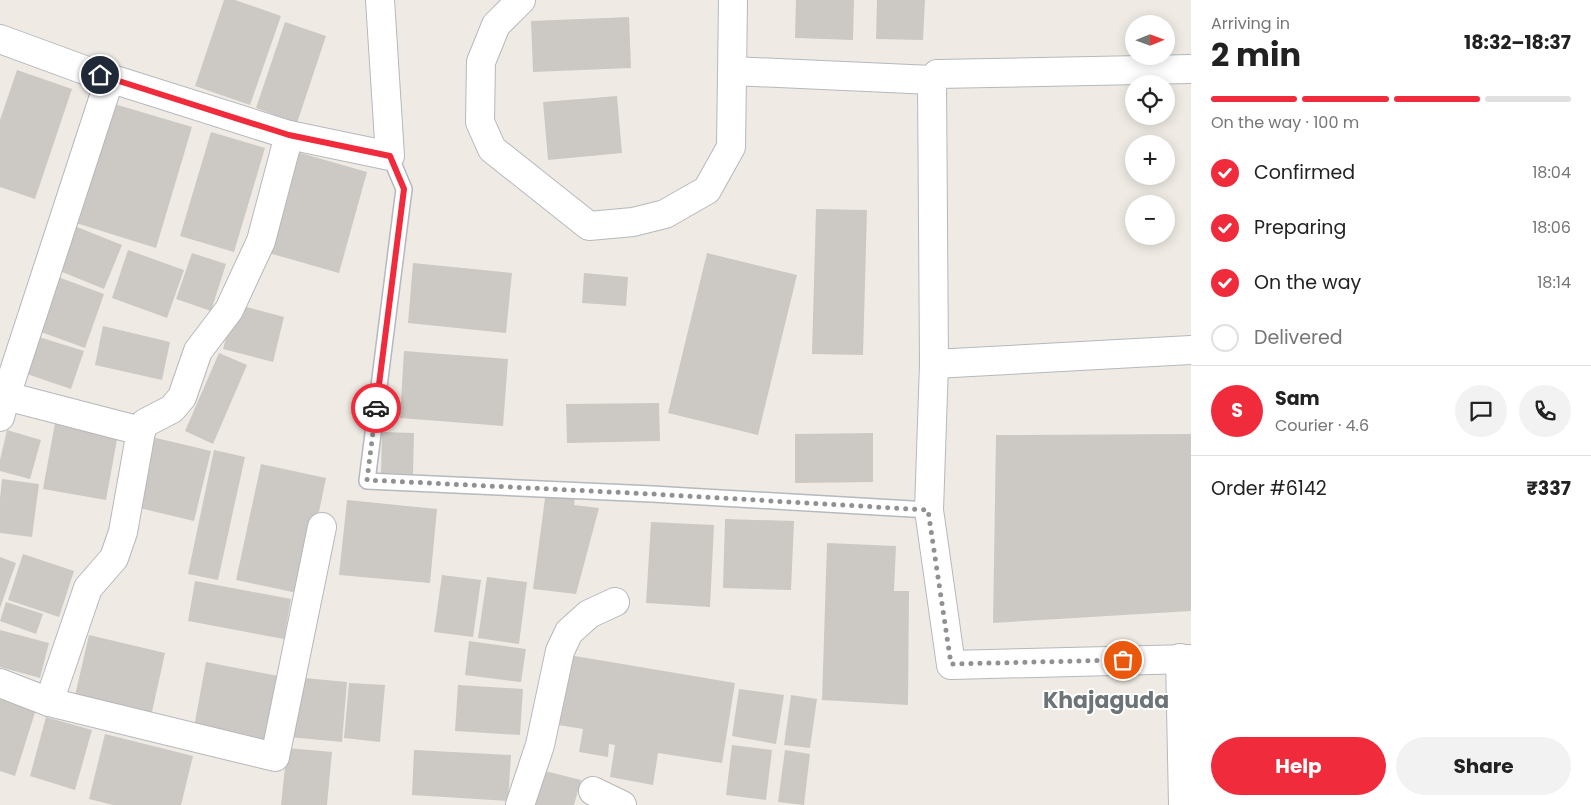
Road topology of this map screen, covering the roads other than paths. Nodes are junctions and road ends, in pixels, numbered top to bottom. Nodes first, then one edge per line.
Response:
1 (380, 0) edge
2 (522, 0) edge
3 (733, 0) edge
4 (0, 39) edge
5 (1191, 69) edge
6 (733, 71) junction
7 (110, 78) junction
8 (932, 80) junction
9 (289, 135) junction
10 (390, 156) junction
11 (1191, 350) edge
12 (934, 364) junction
13 (3, 406) edge
14 (141, 431) junction
15 (928, 510) junction
16 (322, 527) dead end
17 (615, 602) dead end
18 (1186, 658) edge
19 (0, 683) edge
20 (49, 702) junction
21 (593, 791) dead end
22 (520, 805) edge
23 (622, 805) edge
24 (1183, 805) edge

1 - 10 street
2 - 6 street
3 - 6 street
4 - 7 street
5 - 8 street
6 - 8 street
7 - 9 street
7 - 13 street
8 - 12 street
9 - 10 street
9 - 14 street
10 - 15 lane
11 - 12 street
12 - 15 street
13 - 14 street
14 - 20 street
15 - 18 street
16 - 20 street
17 - 22 street
18 - 24 street
19 - 20 street
21 - 23 street

